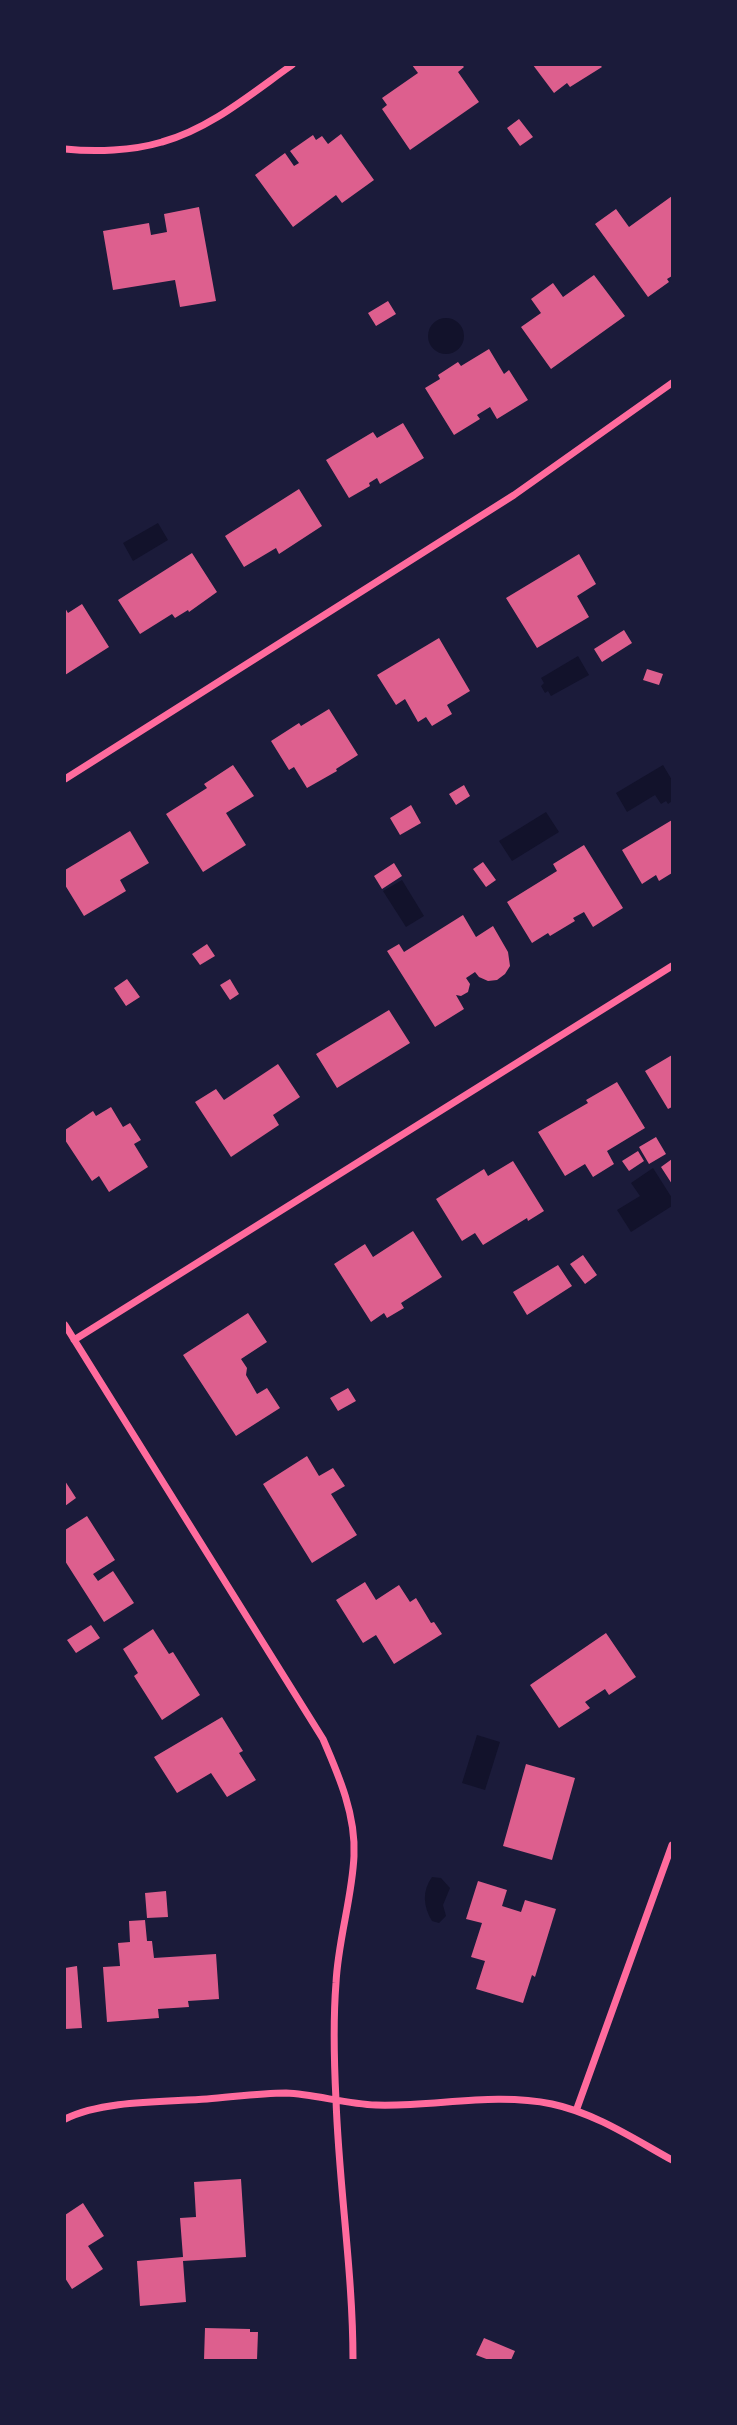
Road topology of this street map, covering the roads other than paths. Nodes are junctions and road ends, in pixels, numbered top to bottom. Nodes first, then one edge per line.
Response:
1 (292, 65) edge
2 (65, 149) edge
3 (672, 383) edge
4 (65, 779) edge
5 (672, 966) edge
6 (65, 1325) edge
7 (74, 1340) junction
8 (672, 1845) edge
9 (336, 2101) junction
10 (576, 2111) junction
11 (65, 2119) edge
12 (672, 2160) edge
13 (353, 2360) edge

1 - 2 street
3 - 4 street
5 - 7 street
6 - 7 street
7 - 9 street
8 - 10 street
9 - 10 street
9 - 11 street
9 - 13 street
10 - 12 street

